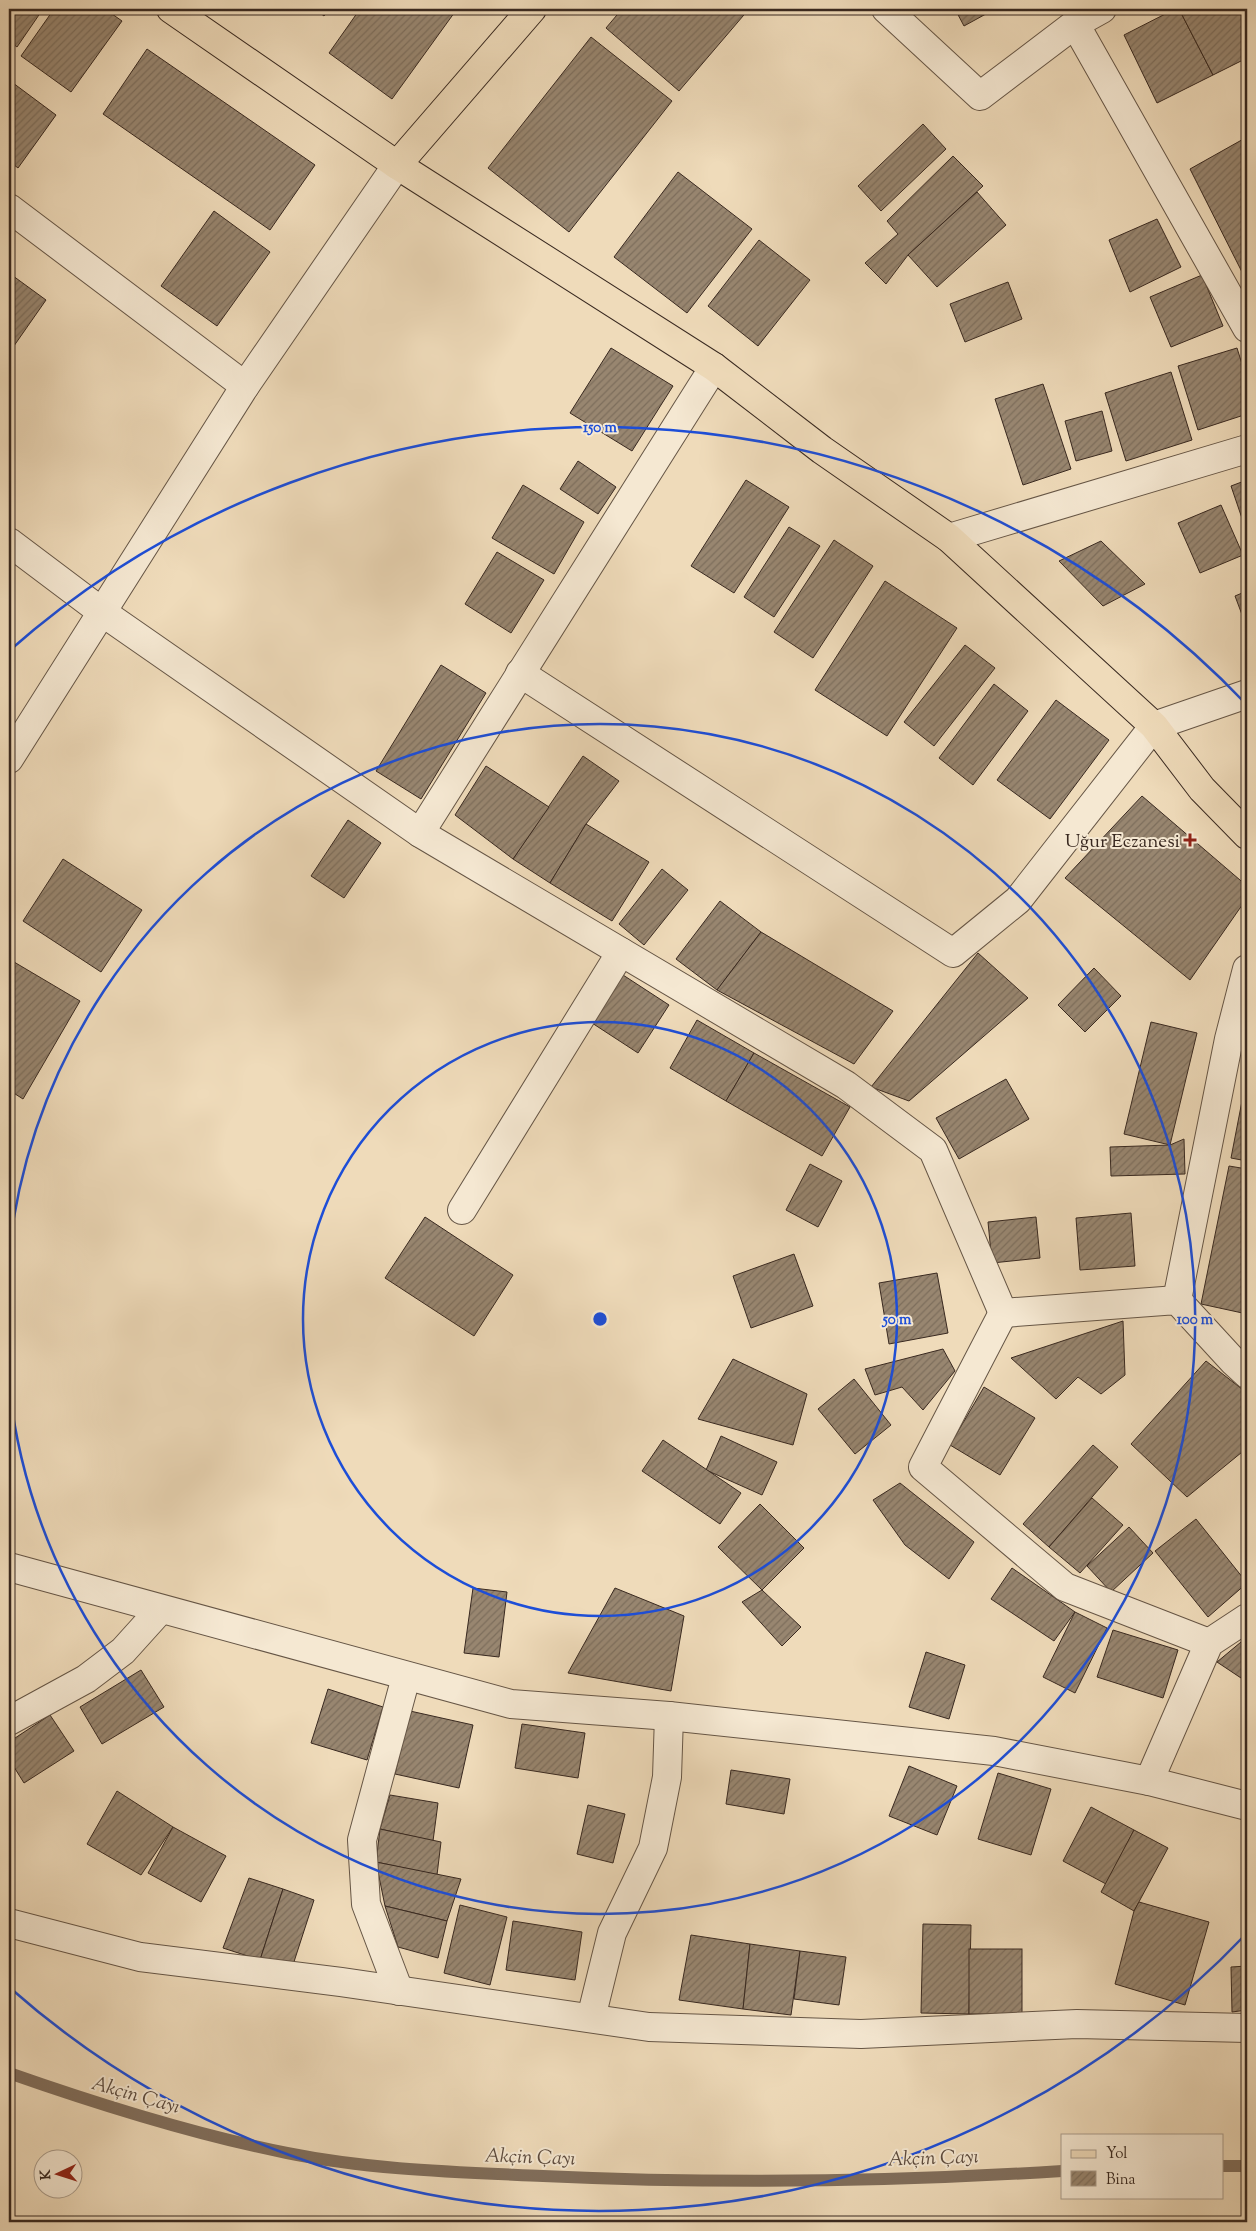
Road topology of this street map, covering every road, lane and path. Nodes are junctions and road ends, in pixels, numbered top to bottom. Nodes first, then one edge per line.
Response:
1 (171, 9) edge
2 (532, 9) edge
3 (886, 9) edge
4 (1102, 9) edge
5 (1075, 24) junction
6 (397, 165) junction
7 (9, 208) edge
8 (1247, 328) edge
9 (714, 367) junction
10 (245, 386) junction
11 (1247, 449) edge
12 (949, 538) junction
13 (9, 542) edge
14 (102, 612) junction
15 (520, 673) junction
16 (1247, 694) edge
17 (1154, 726) junction
18 (9, 759) edge
19 (420, 833) junction
20 (1247, 835) edge
21 (621, 952) junction
22 (1247, 969) edge
23 (462, 1210) dead end
24 (1177, 1300) junction
25 (1003, 1313) junction
26 (1247, 1374) edge
27 (9, 1568) edge
28 (160, 1610) junction
29 (1247, 1618) edge
30 (1209, 1643) junction
31 (406, 1677) junction
32 (669, 1716) junction
33 (9, 1721) edge
34 (1149, 1781) junction
35 (1247, 1806) edge
36 (9, 1924) edge
37 (399, 1991) junction
38 (591, 2018) junction
39 (1247, 2028) edge

1 - 6 main road
2 - 6 main road
3 - 5 street
4 - 5 street
5 - 8 street
6 - 9 main road
6 - 10 street
7 - 10 street
9 - 12 main road
9 - 15 street
10 - 14 street
11 - 12 street
12 - 17 main road
13 - 14 street
14 - 18 street
14 - 19 street
15 - 17 street
15 - 19 street
16 - 17 street
17 - 20 main road
19 - 21 street
21 - 23 street
21 - 25 street
22 - 24 street
24 - 25 street
24 - 26 street
25 - 30 street
27 - 28 street
28 - 31 street
28 - 33 street
29 - 30 street
30 - 34 street
31 - 32 street
31 - 37 street
32 - 34 street
32 - 38 street
34 - 35 street
36 - 37 street
37 - 38 street
38 - 39 street

